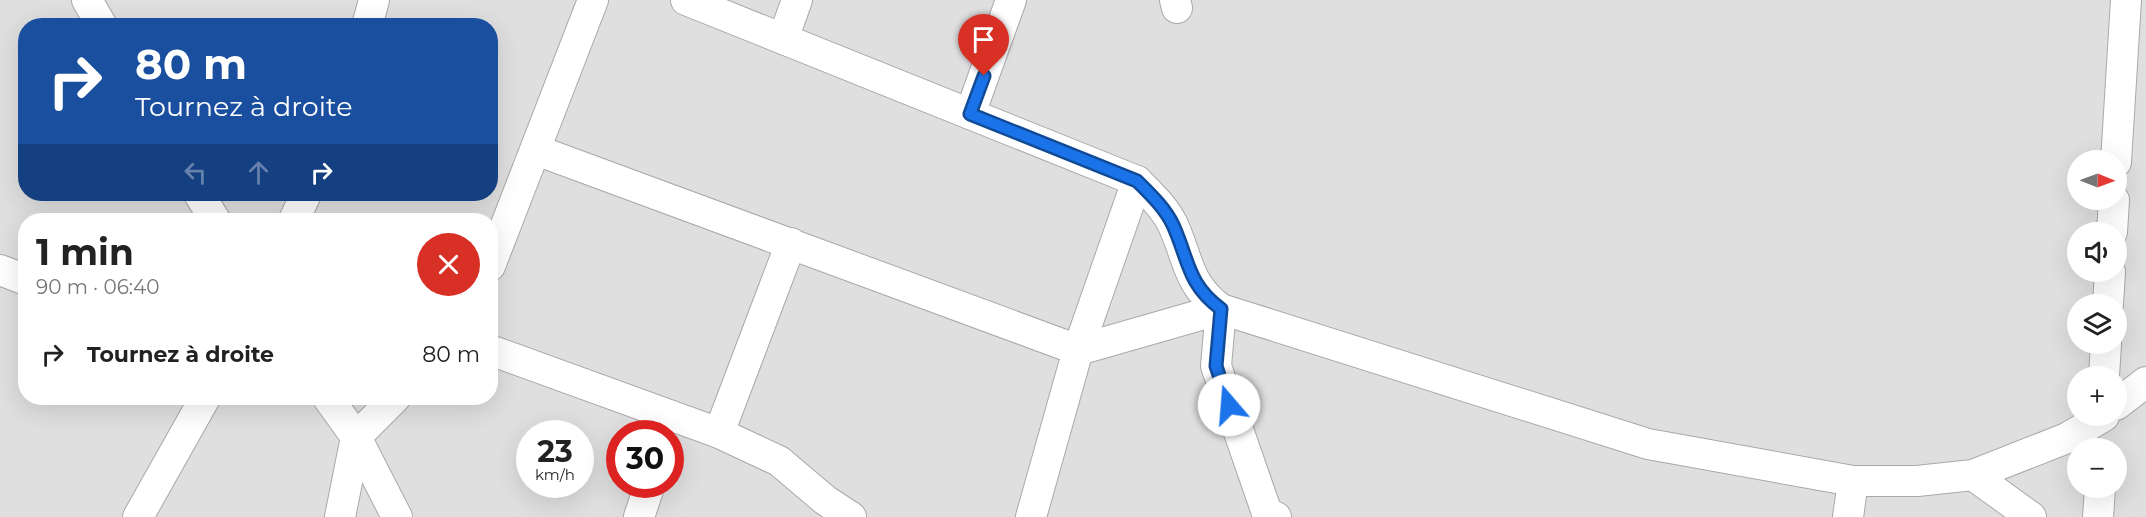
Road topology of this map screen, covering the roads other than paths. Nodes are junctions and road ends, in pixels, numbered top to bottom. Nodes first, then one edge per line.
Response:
1 (87, 0) edge
2 (374, 0) edge
3 (593, 0) edge
4 (686, 0) edge
5 (797, 0) edge
6 (1011, 0) edge
7 (2126, 0) edge
8 (97, 18) edge
9 (369, 18) edge
10 (783, 39) junction
11 (970, 114) junction
12 (536, 150) junction
13 (2117, 150) edge
14 (1137, 181) junction
15 (790, 243) junction
16 (498, 246) edge
17 (0, 270) edge
18 (18, 277) edge
19 (1221, 309) junction
20 (1078, 350) junction
21 (498, 353) edge
22 (2146, 382) edge
23 (2127, 397) edge
24 (201, 405) edge
25 (333, 405) edge
26 (388, 405) edge
27 (658, 420) edge
28 (2086, 426) edge
29 (684, 427) edge
30 (720, 433) junction
31 (356, 437) junction
32 (1973, 475) junction
33 (1853, 481) junction
34 (645, 498) edge
35 (2099, 498) edge
36 (823, 509) edge
37 (138, 517) edge
38 (340, 517) edge
39 (397, 517) edge
40 (639, 517) edge
41 (851, 517) edge
42 (1030, 517) edge
43 (1276, 517) edge
44 (1848, 517) edge
45 (2031, 517) edge
46 (2097, 517) edge

1 - 8 street
2 - 9 street
3 - 12 street
4 - 10 street
5 - 10 street
6 - 11 street
7 - 13 street
10 - 11 street
11 - 14 street
12 - 15 street
12 - 16 street
14 - 19 street
14 - 20 street
15 - 20 street
15 - 30 street
17 - 18 street
19 - 20 street
19 - 33 street
19 - 43 street
20 - 42 street
21 - 27 street
22 - 23 street
24 - 37 street
25 - 31 street
26 - 31 street
28 - 32 street
29 - 30 street
30 - 36 street
31 - 38 street
31 - 39 street
32 - 33 street
32 - 45 street
33 - 44 street
34 - 40 street
35 - 46 street
36 - 41 street

